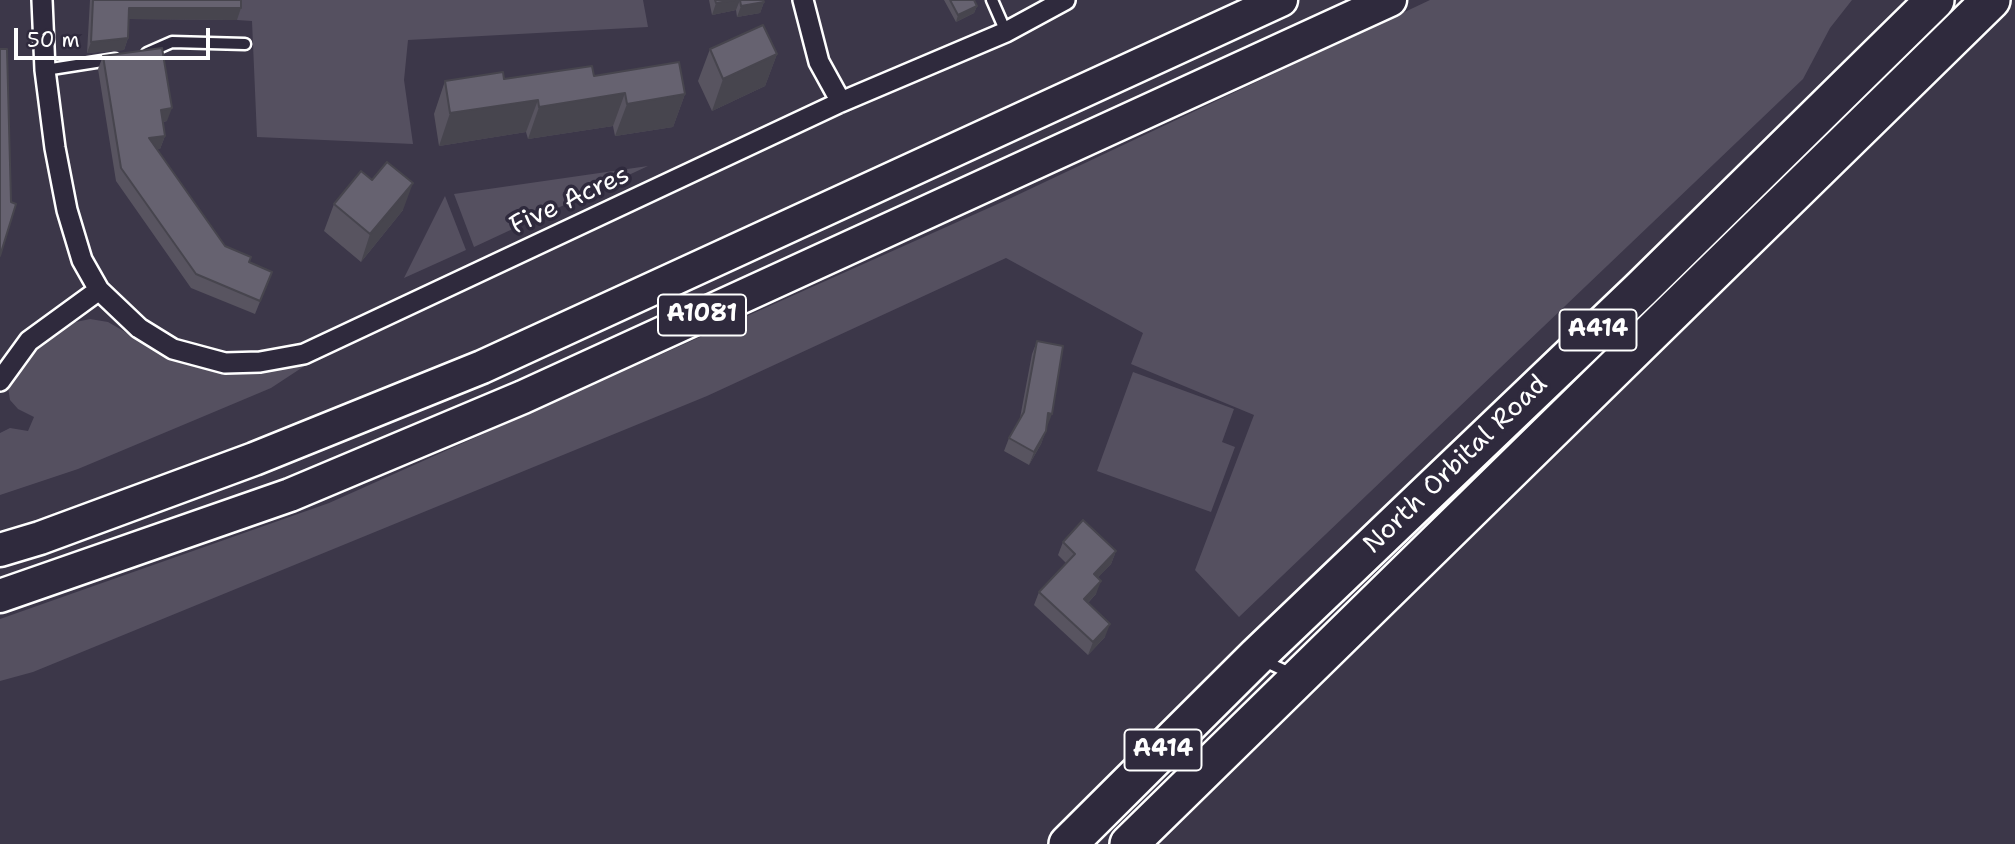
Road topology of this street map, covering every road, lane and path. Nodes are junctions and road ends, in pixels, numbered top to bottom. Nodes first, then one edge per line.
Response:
1 (42, 0) edge
2 (803, 0) edge
3 (992, 0) edge
4 (1065, 0) edge
5 (1281, 0) edge
6 (1390, 0) edge
7 (1935, 0) edge
8 (1991, 0) edge
9 (1006, 32) junction
10 (245, 44) dead end
11 (45, 70) junction
12 (841, 102) junction
13 (99, 290) junction
14 (0, 381) edge
15 (0, 550) edge
16 (0, 596) edge
17 (1256, 656) junction
18 (1303, 677) junction
19 (1068, 844) edge
20 (1129, 844) edge

1 - 11 street, Five Acres
2 - 12 street
3 - 9 lane
4 - 9 street, Five Acres
5 - 15 main road, A1081
6 - 16 main road, A1081
7 - 17 highway, North Orbital Road / A414
8 - 18 highway, North Orbital Road / A414
9 - 12 street, Five Acres
10 - 11 lane
11 - 13 street, Five Acres
12 - 13 street, Five Acres
13 - 14 street
17 - 18 lane
17 - 19 highway, North Orbital Road / A414
18 - 20 highway, North Orbital Road / A414

